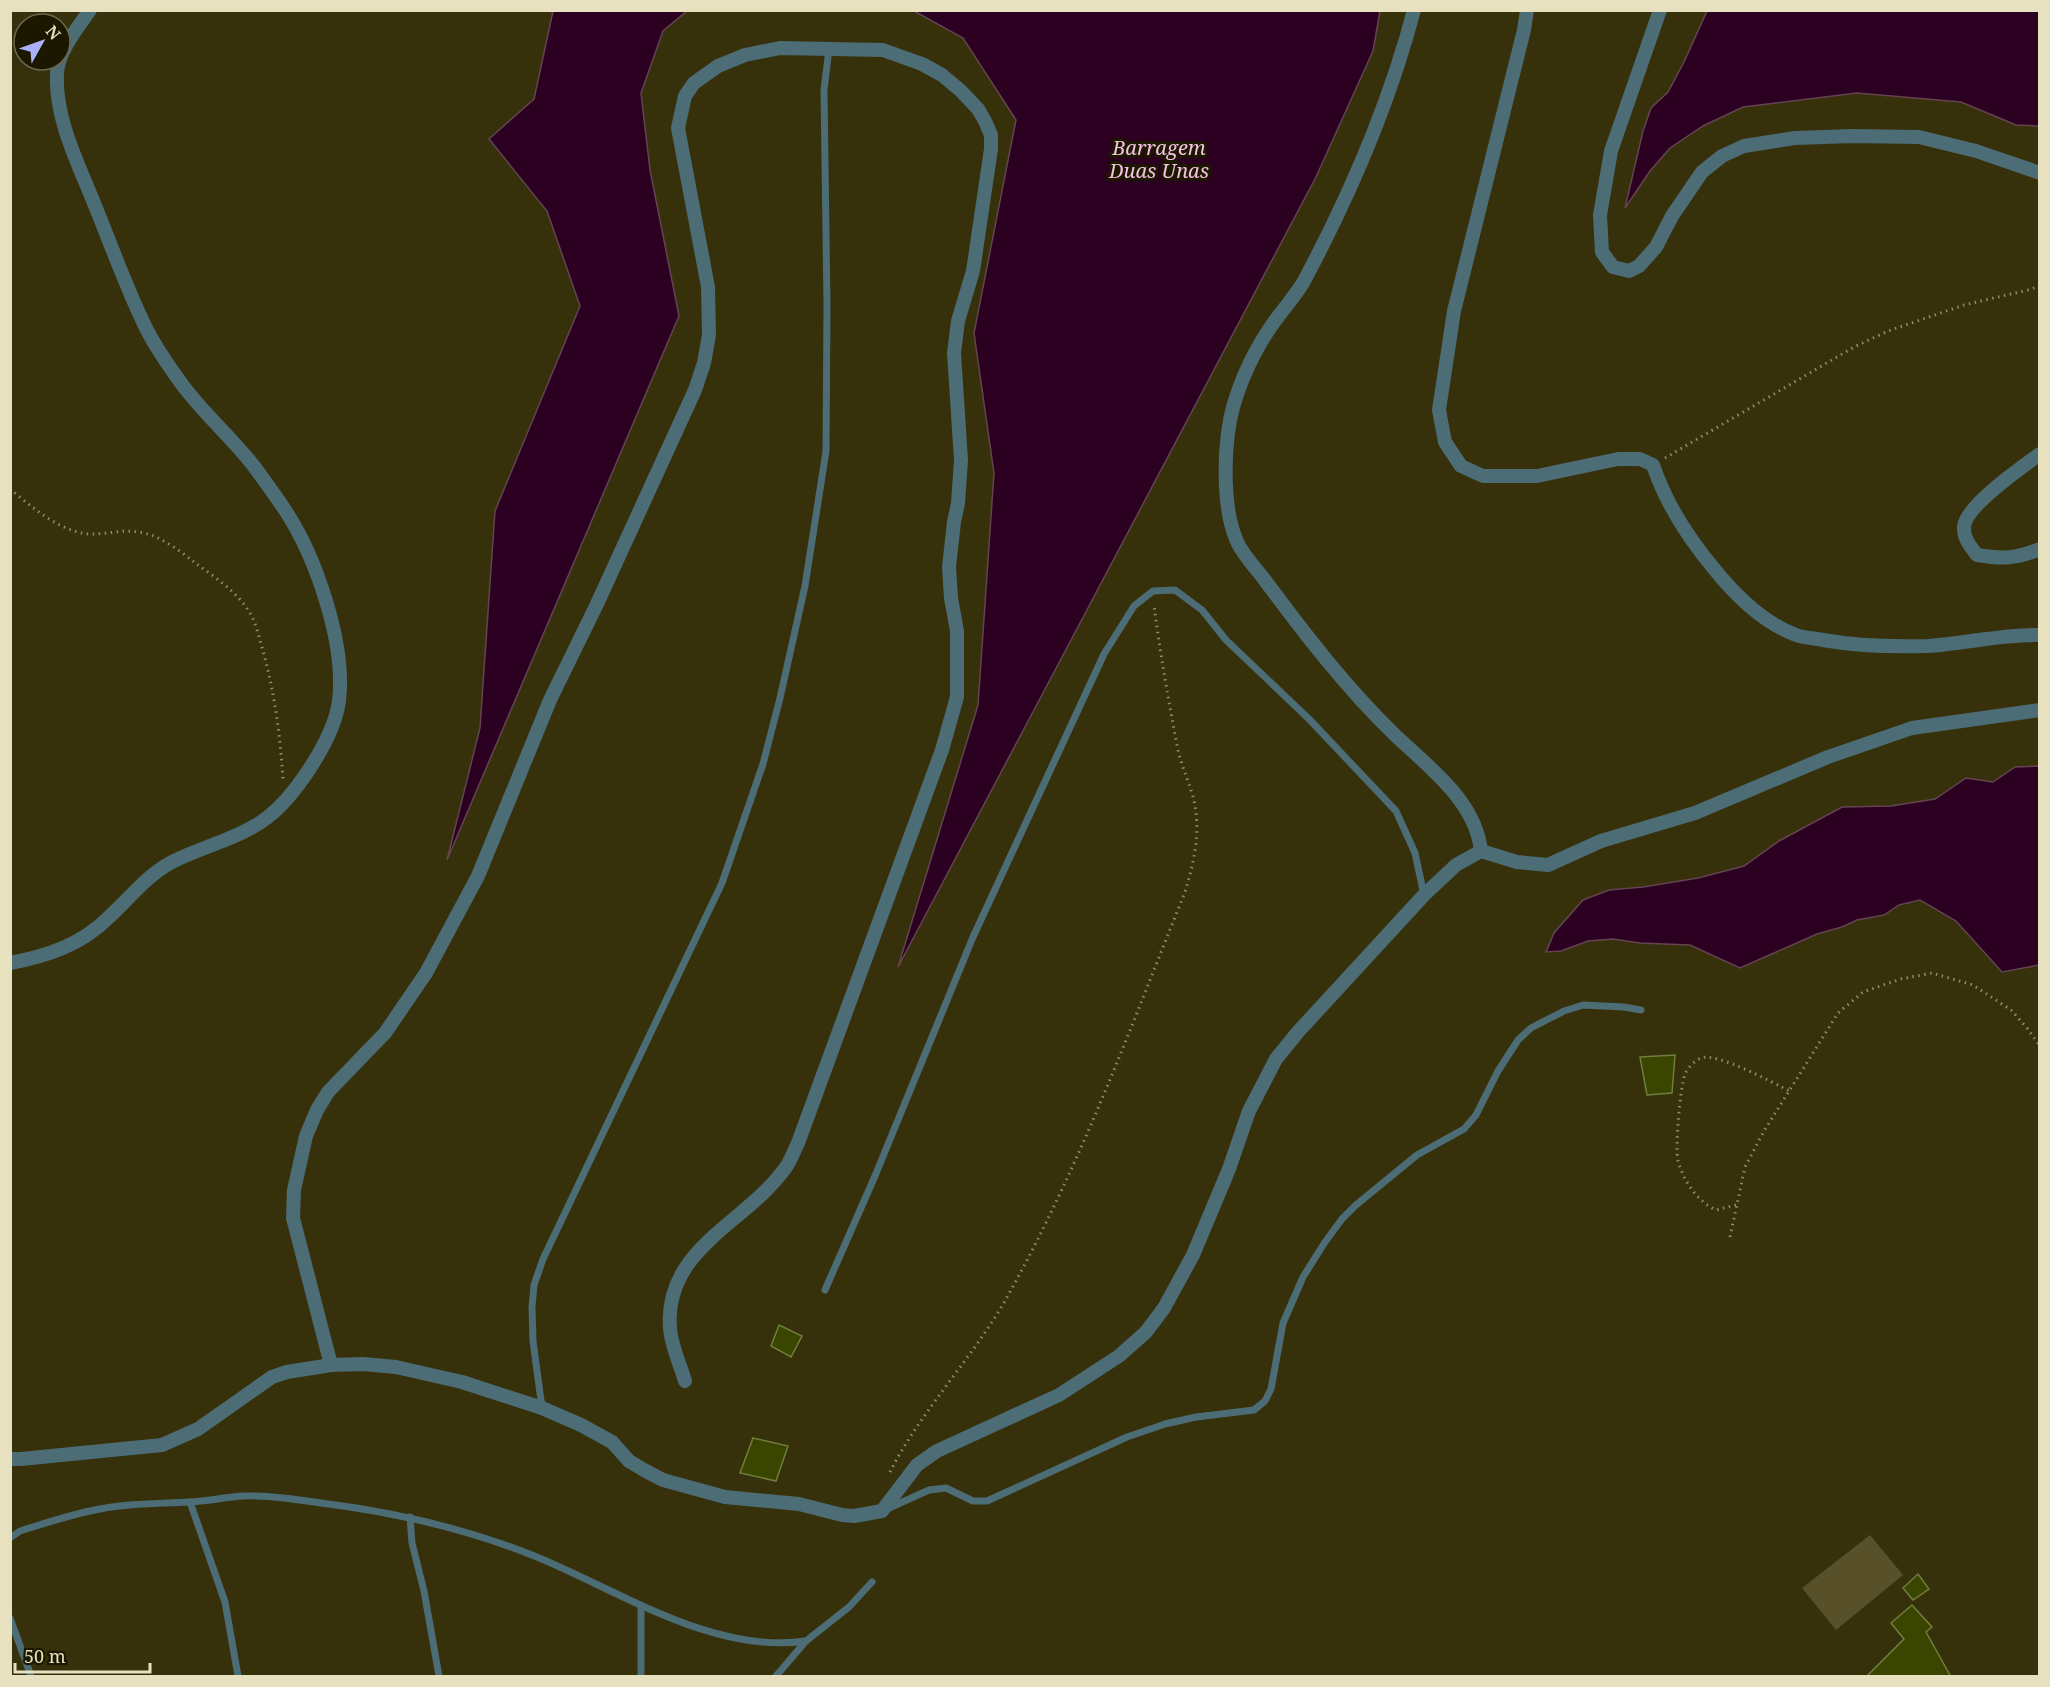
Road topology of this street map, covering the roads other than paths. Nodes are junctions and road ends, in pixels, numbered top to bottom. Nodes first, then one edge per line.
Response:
1 (90, 10) edge
2 (1414, 10) edge
3 (1527, 10) edge
4 (1660, 10) edge
5 (829, 49) junction
6 (2040, 173) edge
7 (2040, 454) edge
8 (2040, 549) edge
9 (2040, 635) edge
10 (2040, 710) edge
11 (1481, 851) junction
12 (1424, 895) junction
13 (10, 963) edge
14 (1641, 1010) dead end
15 (825, 1290) dead end
16 (331, 1365) junction
17 (685, 1381) dead end
18 (542, 1408) junction
19 (10, 1459) edge
20 (190, 1502) junction
21 (882, 1511) junction
22 (410, 1517) junction
23 (10, 1538) edge
24 (872, 1582) dead end
25 (641, 1606) junction
26 (10, 1618) edge
27 (806, 1641) junction
28 (31, 1677) edge
29 (238, 1677) edge
30 (439, 1677) edge
31 (641, 1677) edge
32 (776, 1677) edge

1 - 13 street
2 - 11 street
3 - 9 street
4 - 6 street
5 - 16 street
5 - 17 street
5 - 18 lane
7 - 8 street
10 - 11 street
11 - 12 street
12 - 15 lane
12 - 21 street
14 - 21 lane
16 - 18 street
16 - 19 street
18 - 21 street
20 - 22 lane
20 - 23 lane
20 - 29 lane
22 - 25 lane
22 - 30 lane
24 - 27 lane
25 - 27 lane
25 - 31 lane
26 - 28 lane
27 - 32 lane

